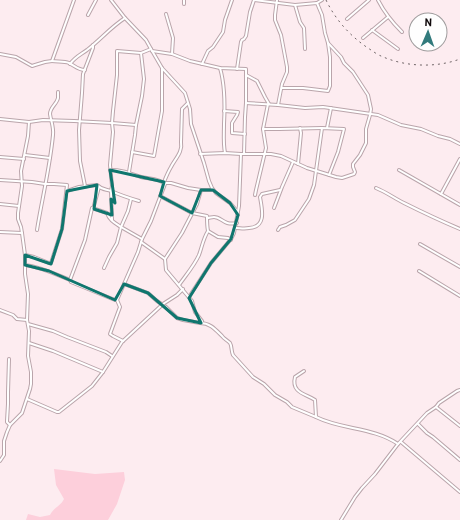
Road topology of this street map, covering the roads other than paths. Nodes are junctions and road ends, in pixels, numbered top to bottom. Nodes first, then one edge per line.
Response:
1 (74, 0) edge
2 (96, 0) edge
3 (111, 0) edge
4 (184, 0) edge
5 (232, 0) edge
6 (254, 0) edge
7 (277, 0) edge
8 (322, 0) edge
9 (369, 0) edge
10 (378, 0) edge
11 (317, 2) junction
12 (184, 4) dead end
13 (276, 4) junction
14 (295, 6) junction
15 (166, 14) dead end
16 (88, 15) dead end
17 (388, 17) junction
18 (125, 18) junction
19 (347, 19) dead end
20 (372, 30) junction
21 (402, 32) dead end
22 (363, 38) dead end
23 (328, 43) junction
24 (93, 45) junction
25 (305, 49) dead end
26 (398, 49) dead end
27 (151, 50) junction
28 (141, 53) junction
29 (0, 54) edge
30 (172, 54) junction
31 (52, 61) junction
32 (70, 64) junction
33 (202, 64) junction
34 (162, 68) junction
35 (220, 68) junction
36 (237, 69) junction
37 (85, 70) junction
38 (246, 74) junction
39 (282, 88) junction
40 (58, 92) dead end
41 (188, 103) junction
42 (246, 103) junction
43 (269, 104) junction
44 (278, 105) junction
45 (331, 108) junction
46 (224, 111) junction
47 (370, 115) junction
48 (0, 119) edge
49 (52, 120) junction
50 (80, 121) junction
51 (29, 122) junction
52 (112, 123) junction
53 (136, 125) junction
54 (300, 128) junction
55 (322, 128) junction
56 (327, 128) junction
57 (263, 129) junction
58 (245, 134) junction
59 (460, 144) edge
60 (132, 152) junction
61 (225, 153) junction
62 (200, 154) junction
63 (243, 154) junction
64 (25, 155) junction
65 (264, 155) junction
66 (0, 157) edge
67 (50, 158) junction
68 (24, 159) junction
69 (460, 159) edge
70 (293, 162) junction
71 (298, 164) junction
72 (110, 170) junction
73 (399, 170) dead end
74 (316, 171) junction
75 (129, 172) junction
76 (329, 175) junction
77 (0, 180) edge
78 (22, 181) junction
79 (164, 182) junction
80 (45, 184) junction
81 (85, 186) junction
82 (99, 187) junction
83 (376, 188) dead end
84 (201, 190) junction
85 (213, 190) junction
86 (280, 190) junction
87 (67, 191) junction
88 (111, 191) junction
89 (441, 194) junction
90 (255, 195) dead end
91 (160, 196) junction
92 (131, 199) junction
93 (139, 201) dead end
94 (0, 204) edge
95 (460, 205) edge
96 (19, 206) junction
97 (274, 208) dead end
98 (93, 209) junction
99 (192, 213) junction
100 (238, 215) junction
101 (207, 218) junction
102 (112, 220) junction
103 (237, 223) junction
104 (121, 227) junction
105 (236, 228) junction
106 (460, 229) edge
107 (37, 230) dead end
108 (278, 230) dead end
109 (208, 231) junction
110 (0, 232) edge
111 (22, 233) junction
112 (142, 239) junction
113 (231, 240) junction
114 (141, 242) junction
115 (420, 244) dead end
116 (25, 255) junction
117 (165, 259) junction
118 (25, 265) junction
119 (460, 267) edge
120 (104, 268) dead end
121 (419, 272) dead end
122 (70, 280) junction
123 (124, 284) junction
124 (179, 285) junction
125 (183, 289) junction
126 (460, 296) edge
127 (189, 298) junction
128 (116, 300) junction
129 (163, 304) junction
130 (0, 310) edge
131 (27, 320) junction
132 (202, 323) junction
133 (28, 324) junction
134 (123, 341) junction
135 (29, 343) junction
136 (112, 356) junction
137 (9, 359) dead end
138 (304, 371) dead end
139 (103, 372) junction
140 (460, 390) edge
141 (27, 399) junction
142 (436, 407) junction
143 (316, 417) junction
144 (418, 424) junction
145 (10, 425) junction
146 (460, 426) edge
147 (401, 442) junction
148 (398, 444) junction
149 (460, 460) edge
150 (0, 461) edge
151 (460, 492) edge
152 (341, 520) edge

1 - 31 street
2 - 16 street
3 - 18 street
4 - 12 street
5 - 33 street
6 - 13 street
6 - 36 street
7 - 13 street
8 - 11 street
9 - 19 street
10 - 17 street
11 - 14 street
11 - 23 street
13 - 14 street
13 - 39 street
14 - 25 street
15 - 30 street
17 - 20 street
17 - 21 street
18 - 24 street
18 - 27 street
20 - 22 street
20 - 26 street
23 - 39 street
23 - 47 street
24 - 32 street
24 - 37 street
27 - 28 street
27 - 30 street
27 - 34 street
28 - 52 street
28 - 53 street
29 - 31 street
30 - 33 street
31 - 32 street
32 - 37 street
33 - 35 street
34 - 41 street
34 - 60 street
35 - 36 street
35 - 46 street
36 - 38 street
37 - 50 street
38 - 42 street
38 - 43 street
39 - 44 street
40 - 49 street
41 - 62 street
41 - 79 street
42 - 43 street
42 - 58 street
43 - 44 street
43 - 57 street
44 - 45 street
45 - 47 street
45 - 56 street
46 - 58 street
46 - 61 street
47 - 59 street
47 - 76 street
48 - 51 street
49 - 50 street
49 - 51 street
49 - 67 street
50 - 52 street
50 - 81 street
51 - 64 street
52 - 53 street
52 - 72 street
53 - 60 street
54 - 55 street
54 - 57 street
54 - 71 street
55 - 56 street
55 - 74 street
56 - 76 street
57 - 65 street
58 - 63 street
60 - 75 street
61 - 62 street
61 - 63 street
62 - 85 street
63 - 65 street
63 - 100 street
64 - 67 street
64 - 68 street
65 - 70 street
65 - 90 street
66 - 68 street
67 - 80 street
68 - 78 street
69 - 89 street
70 - 71 street
70 - 86 street
71 - 74 street
72 - 75 street
72 - 88 street
73 - 89 street
74 - 76 street
74 - 108 street
75 - 79 street
77 - 78 street
78 - 80 street
78 - 96 street
79 - 84 street
79 - 91 street
80 - 87 street
80 - 107 street
81 - 82 street
81 - 87 street
82 - 88 street
82 - 98 street
83 - 106 street
84 - 85 street
84 - 99 street
85 - 100 street
86 - 97 street
86 - 105 street
87 - 116 street
88 - 92 street
88 - 102 street
89 - 95 street
91 - 99 street
91 - 112 street
92 - 93 street
92 - 104 street
94 - 96 street
96 - 111 street
98 - 102 street
98 - 122 street
99 - 101 street
99 - 117 street
100 - 103 street
101 - 103 street
101 - 109 street
102 - 104 street
103 - 105 street
104 - 112 street
104 - 120 street
105 - 113 street
109 - 113 street
109 - 124 street
110 - 111 street
111 - 116 street
112 - 114 street
113 - 127 street
114 - 117 street
114 - 123 street
115 - 119 street
116 - 118 street
117 - 124 street
118 - 122 street
118 - 131 street
121 - 126 street
122 - 128 street
123 - 128 street
123 - 129 street
124 - 125 street
125 - 127 street
125 - 129 street
127 - 132 street
128 - 134 street
129 - 132 street
129 - 134 street
130 - 131 street
131 - 133 street
132 - 143 street
133 - 135 street
133 - 136 street
134 - 136 street
135 - 139 street
135 - 141 street
136 - 139 street
137 - 145 street
138 - 143 street
139 - 141 street
140 - 142 street
141 - 145 street
142 - 144 street
142 - 146 street
143 - 148 street
144 - 147 street
144 - 149 street
145 - 150 street
147 - 148 street
147 - 151 street
148 - 152 street

